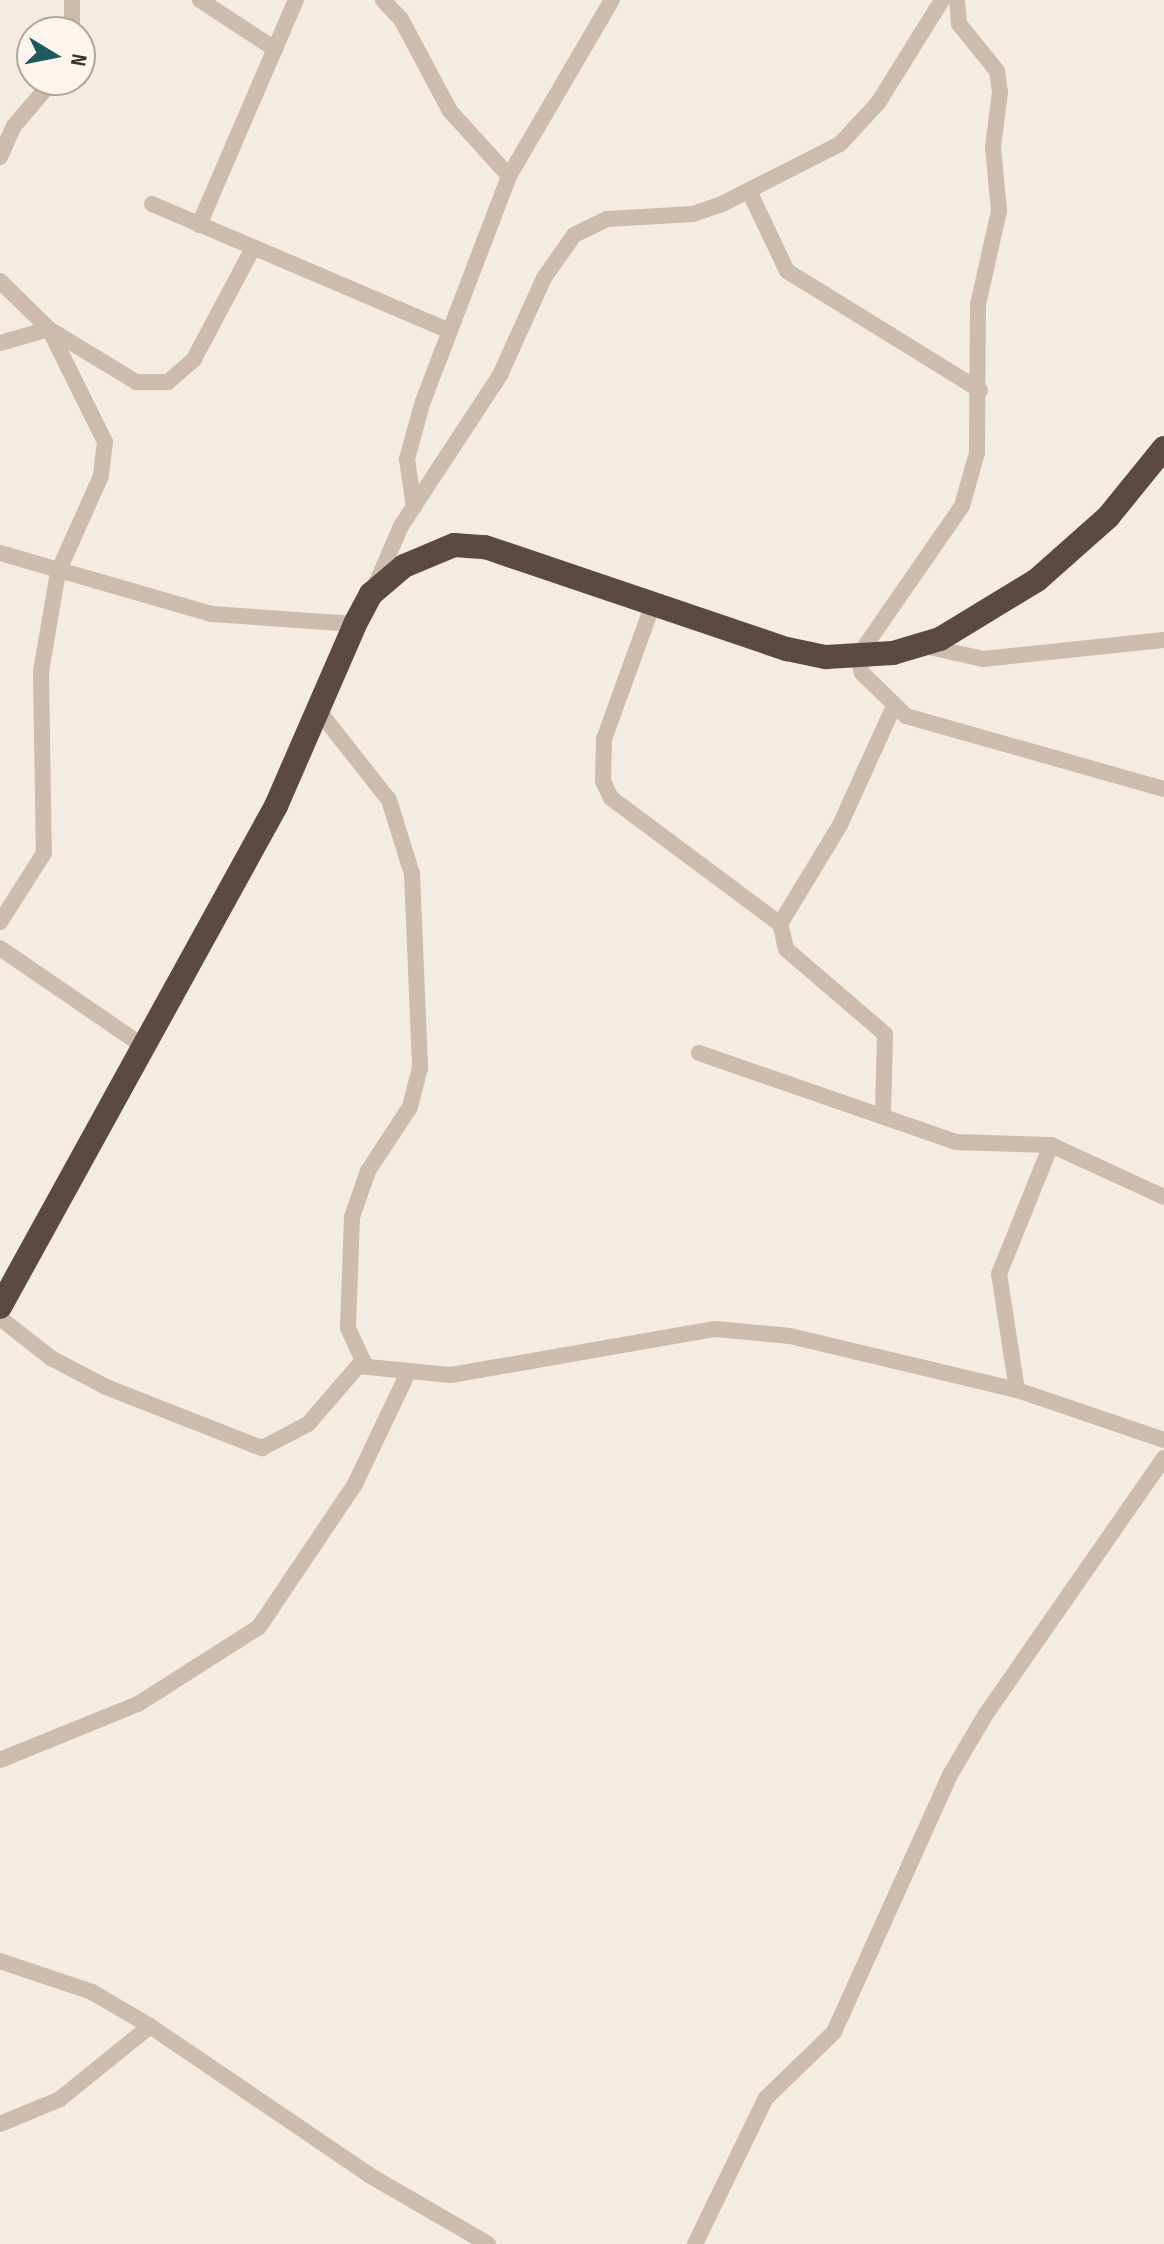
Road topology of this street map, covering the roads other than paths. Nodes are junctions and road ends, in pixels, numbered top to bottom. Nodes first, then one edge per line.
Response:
1 (200, 0) edge
2 (296, 0) edge
3 (383, 0) edge
4 (612, 0) edge
5 (942, 0) edge
6 (957, 0) edge
7 (275, 49) junction
8 (39, 96) edge
9 (0, 157) edge
10 (509, 176) junction
11 (749, 191) junction
12 (152, 204) dead end
13 (199, 225) junction
14 (253, 248) junction
15 (0, 281) edge
16 (49, 329) junction
17 (450, 331) junction
18 (0, 343) edge
19 (980, 390) junction
20 (1164, 448) edge
21 (414, 507) junction
22 (0, 553) edge
23 (58, 572) junction
24 (371, 594) junction
25 (654, 601) junction
26 (355, 624) junction
27 (1164, 640) edge
28 (925, 646) junction
29 (858, 656) junction
30 (893, 708) junction
31 (322, 715) junction
32 (1164, 789) edge
33 (0, 922) edge
34 (780, 924) junction
35 (0, 948) edge
36 (140, 1044) junction
37 (699, 1053) dead end
38 (883, 1114) junction
39 (1051, 1145) junction
40 (1164, 1197) edge
41 (0, 1307) edge
42 (0, 1318) edge
43 (365, 1365) junction
44 (409, 1371) junction
45 (1017, 1390) junction
46 (1164, 1440) edge
47 (1164, 1458) edge
48 (0, 1760) edge
49 (0, 1961) edge
50 (150, 2026) junction
51 (0, 2124) edge
52 (488, 2244) edge
53 (695, 2244) edge

1 - 7 street
2 - 7 street
3 - 10 street
4 - 10 street
5 - 11 street
6 - 19 street
7 - 13 street
8 - 9 street
10 - 17 street
11 - 19 street
11 - 21 street
12 - 13 street
13 - 14 street
14 - 16 street
14 - 17 street
15 - 16 street
16 - 18 street
16 - 23 street
17 - 21 street
19 - 29 street
20 - 28 highway
21 - 24 street
22 - 23 street
23 - 26 street
23 - 33 street
24 - 25 highway
24 - 26 highway
25 - 29 highway
25 - 34 street
26 - 31 highway
27 - 28 street
28 - 29 highway
29 - 30 street
30 - 32 street
30 - 34 street
31 - 36 highway
31 - 43 street
34 - 38 street
35 - 36 street
36 - 41 highway
37 - 38 street
38 - 39 street
39 - 40 street
39 - 45 street
42 - 43 street
43 - 44 street
44 - 45 street
44 - 48 street
45 - 46 street
47 - 53 street
49 - 50 street
50 - 51 street
50 - 52 street

